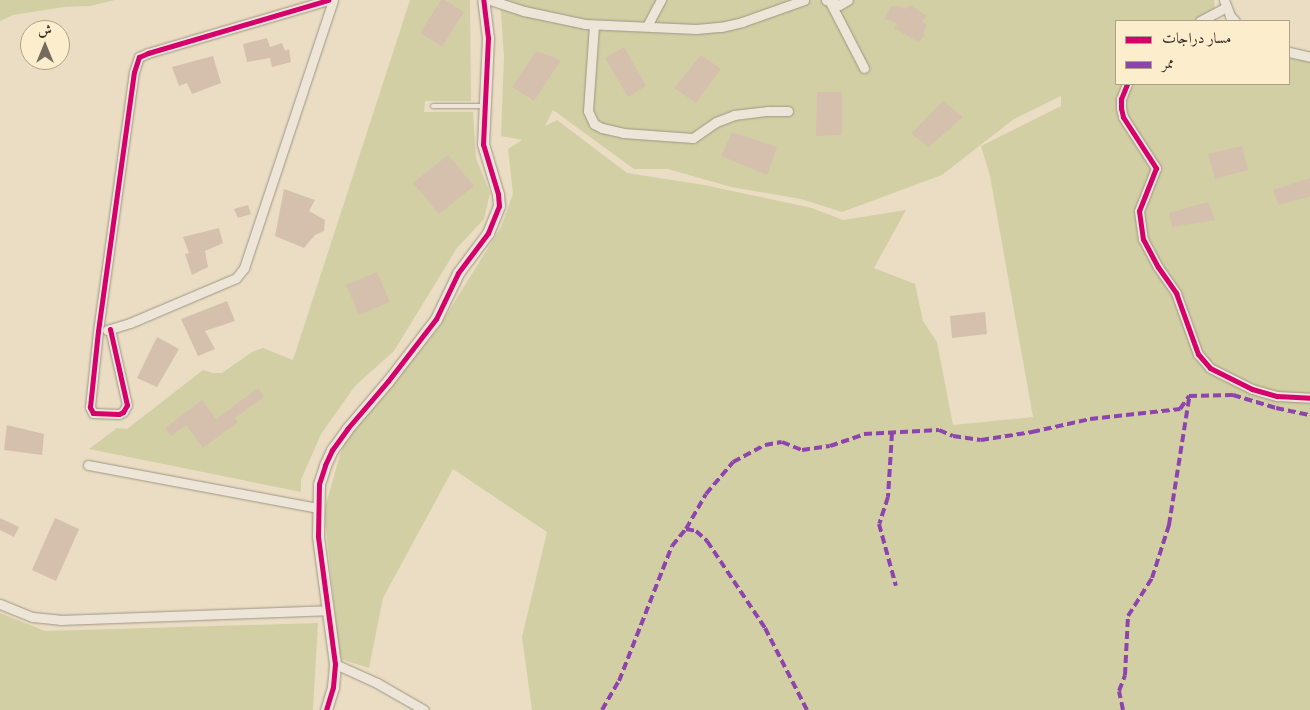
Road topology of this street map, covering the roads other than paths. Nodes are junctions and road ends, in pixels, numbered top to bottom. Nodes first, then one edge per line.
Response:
1 (328, 0) edge
2 (333, 0) edge
3 (484, 0) edge
4 (490, 0) edge
5 (661, 0) edge
6 (804, 0) edge
7 (848, 0) edge
8 (829, 2) edge
9 (1225, 4) edge
10 (1201, 20) edge
11 (1234, 20) edge
12 (594, 25) junction
13 (647, 26) junction
14 (1290, 52) edge
15 (1310, 57) edge
16 (864, 68) dead end
17 (1127, 85) edge
18 (433, 106) dead end
19 (484, 106) junction
20 (788, 111) dead end
21 (110, 330) junction
22 (98, 331) junction
23 (1310, 398) edge
24 (88, 465) dead end
25 (318, 508) junction
26 (0, 604) edge
27 (327, 610) junction
28 (334, 664) junction
29 (326, 710) edge
30 (424, 710) edge

1 - 22 street
2 - 21 street
3 - 19 street
4 - 12 street
5 - 13 street
6 - 13 street
7 - 8 street
8 - 16 street
9 - 10 street
9 - 11 street
12 - 13 street
12 - 20 street
14 - 15 street
17 - 23 street
18 - 19 lane
19 - 25 street
21 - 22 street
21 - 22 street
24 - 25 street
25 - 27 street
26 - 27 street
27 - 28 street
28 - 29 street
28 - 30 street

